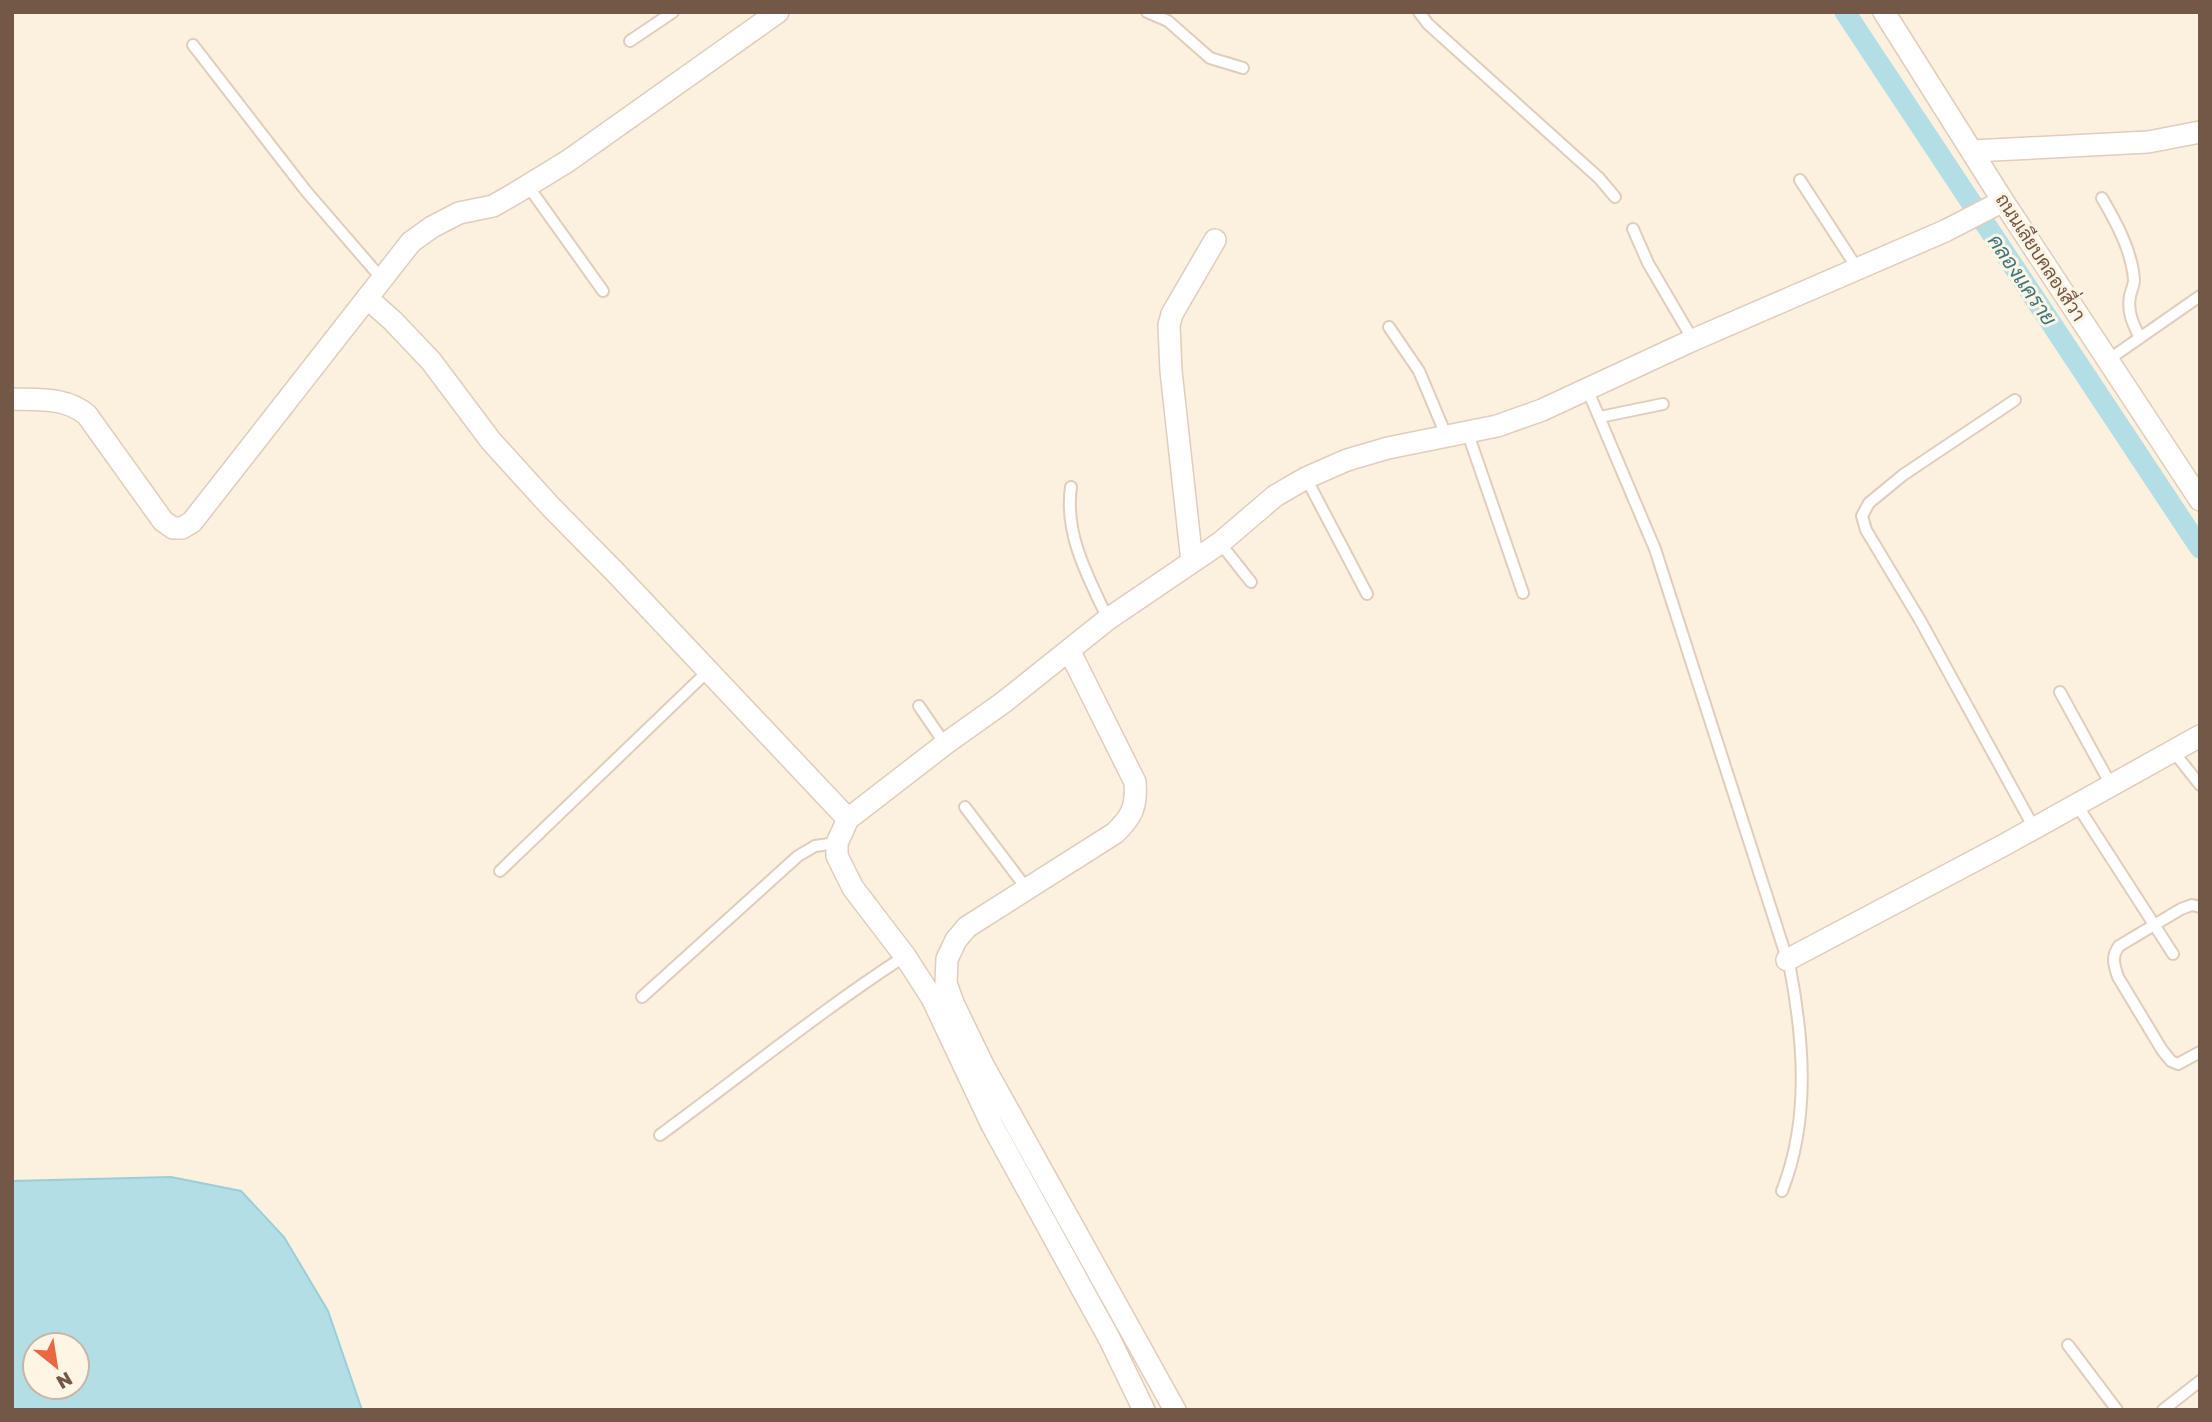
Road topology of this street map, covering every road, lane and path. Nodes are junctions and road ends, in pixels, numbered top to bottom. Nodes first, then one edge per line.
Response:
1 (673, 12) edge
2 (778, 12) edge
3 (1147, 12) edge
4 (1419, 12) edge
5 (1884, 12) edge
6 (630, 41) dead end
7 (193, 45) dead end
8 (1243, 68) dead end
9 (2200, 132) edge
10 (1973, 151) junction
11 (1800, 180) dead end
12 (528, 186) junction
13 (1615, 197) dead end
14 (2102, 198) dead end
15 (1994, 206) junction
16 (1633, 229) dead end
17 (1215, 240) dead end
18 (1857, 268) junction
19 (382, 279) junction
20 (603, 291) dead end
21 (2200, 296) edge
22 (367, 298) junction
23 (1389, 327) dead end
24 (2140, 338) junction
25 (1693, 340) junction
26 (2108, 360) junction
27 (1588, 391) junction
28 (12, 399) edge
29 (2015, 400) dead end
30 (1663, 404) dead end
31 (1600, 417) junction
32 (1467, 431) junction
33 (1446, 435) junction
34 (1306, 478) junction
35 (1071, 487) dead end
36 (2200, 500) edge
37 (1220, 543) junction
38 (1192, 562) junction
39 (1251, 582) dead end
40 (1522, 593) dead end
41 (1367, 594) dead end
42 (1108, 619) junction
43 (1069, 650) junction
44 (708, 671) junction
45 (2060, 692) dead end
46 (919, 706) dead end
47 (2200, 736) edge
48 (945, 744) junction
49 (2174, 751) junction
50 (2110, 785) junction
51 (2200, 785) edge
52 (2077, 805) junction
53 (965, 807) dead end
54 (848, 819) junction
55 (2034, 828) junction
56 (837, 843) junction
57 (500, 870) dead end
58 (1027, 890) junction
59 (2200, 907) edge
60 (2154, 926) junction
61 (2173, 954) dead end
62 (905, 956) junction
63 (1787, 960) junction
64 (642, 997) dead end
65 (2200, 1052) edge
66 (660, 1135) dead end
67 (1782, 1191) dead end
68 (2068, 1345) dead end
69 (2200, 1381) edge
70 (1144, 1410) edge
71 (1175, 1410) edge
72 (2117, 1410) edge
73 (2163, 1410) edge

1 - 6 lane
2 - 12 street
3 - 8 lane
4 - 13 lane
5 - 10 street, ถนนเลียบคลองสี่วา
7 - 19 lane
9 - 10 street
10 - 15 street, ถนนเลียบคลองสี่วา
11 - 18 lane
12 - 19 street
12 - 20 lane
14 - 24 lane
15 - 18 street
15 - 26 street, ถนนเลียบคลองสี่วา
16 - 25 lane
17 - 38 street
18 - 25 street
19 - 22 street
21 - 24 lane
22 - 28 street
22 - 44 street
23 - 33 lane
24 - 26 lane
25 - 27 street
26 - 36 street, ถนนเลียบคลองสี่วา
27 - 31 lane
27 - 32 street
29 - 55 lane
30 - 31 lane
31 - 63 lane
32 - 33 street
32 - 40 lane
33 - 34 street
34 - 37 street
34 - 41 lane
35 - 42 lane
37 - 38 street
37 - 39 lane
38 - 42 street
42 - 43 street
43 - 48 street
43 - 58 street
44 - 54 street
44 - 57 lane
45 - 50 lane
46 - 48 lane
47 - 49 street
48 - 54 street
49 - 50 street
49 - 51 lane
50 - 52 street
52 - 55 street
52 - 60 lane
53 - 58 lane
54 - 56 street
55 - 63 street
56 - 62 street
56 - 64 lane
58 - 71 street
59 - 60 lane
60 - 61 lane
60 - 65 lane
62 - 66 lane
62 - 70 street
63 - 67 lane
68 - 72 lane
69 - 73 lane

